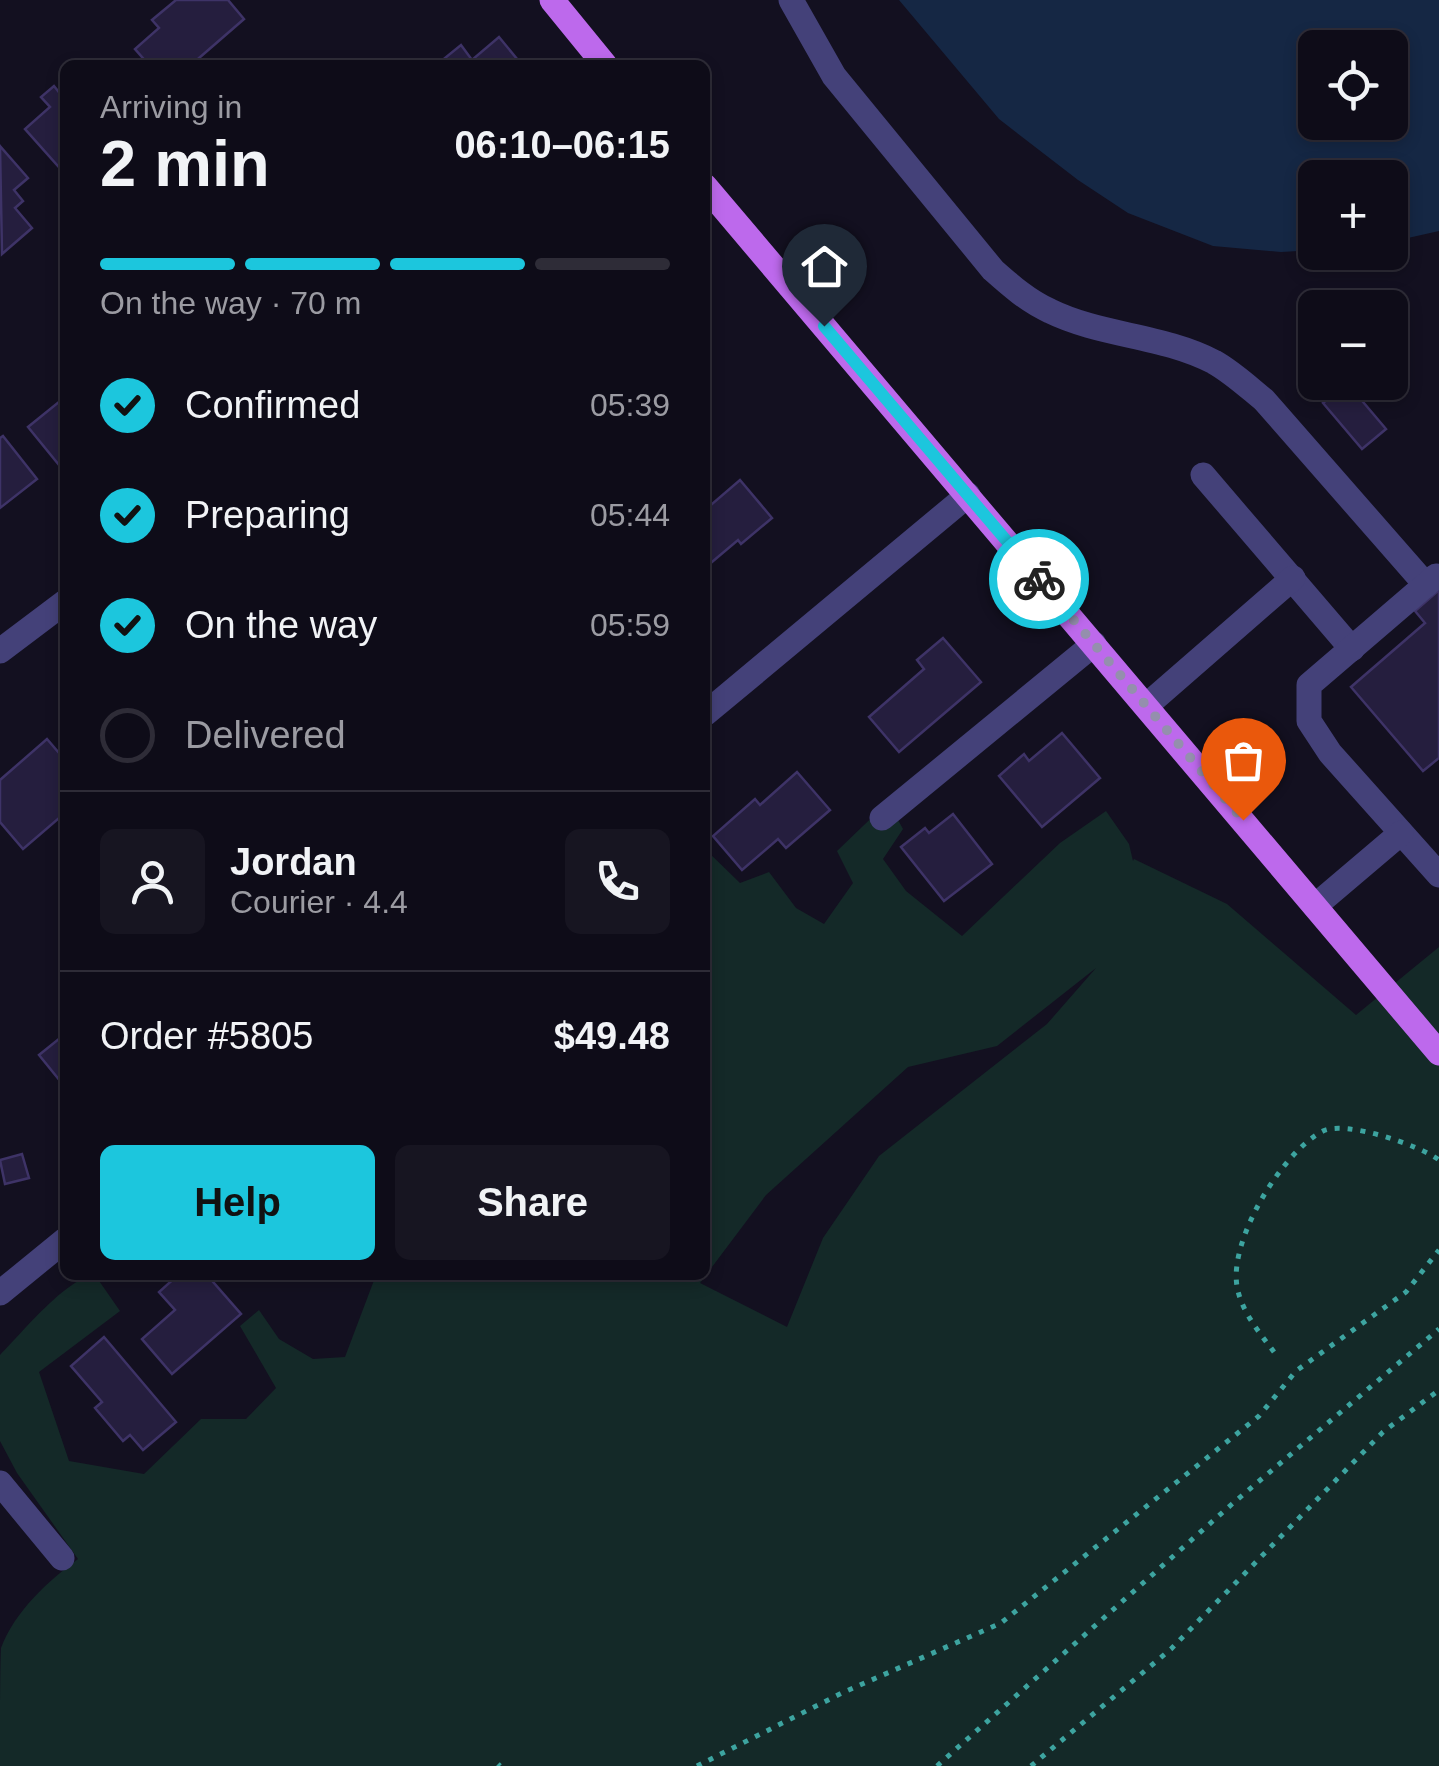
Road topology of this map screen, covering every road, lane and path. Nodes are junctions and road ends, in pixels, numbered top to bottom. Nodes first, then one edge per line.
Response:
1 (552, 0) edge
2 (790, 0) edge
3 (600, 60) edge
4 (710, 192) edge
5 (1203, 475) dead end
6 (968, 494) junction
7 (1293, 578) junction
8 (1433, 580) edge
9 (60, 606) edge
10 (1094, 644) junction
11 (1352, 649) junction
12 (0, 651) edge
13 (1146, 706) junction
14 (710, 710) edge
15 (882, 818) dead end
16 (1401, 833) junction
17 (1439, 876) edge
18 (1315, 906) junction
19 (1439, 1053) edge
20 (1439, 1160) edge
21 (60, 1244) edge
22 (1439, 1250) edge
23 (0, 1293) edge
24 (1439, 1329) edge
25 (1274, 1352) dead end
26 (1439, 1390) edge
27 (0, 1483) edge
28 (62, 1558) dead end
29 (697, 1766) edge
30 (937, 1766) edge
31 (1031, 1766) edge

1 - 3 main road
2 - 8 street
4 - 6 main road
5 - 7 street
6 - 10 main road
6 - 14 street
7 - 11 street
7 - 13 street
8 - 11 street
9 - 12 street
10 - 13 main road
10 - 15 street
11 - 16 street
13 - 18 main road
16 - 17 street
16 - 18 street
18 - 19 main road
20 - 25 path
21 - 23 street
22 - 29 path
24 - 30 path
26 - 31 path
27 - 28 street

